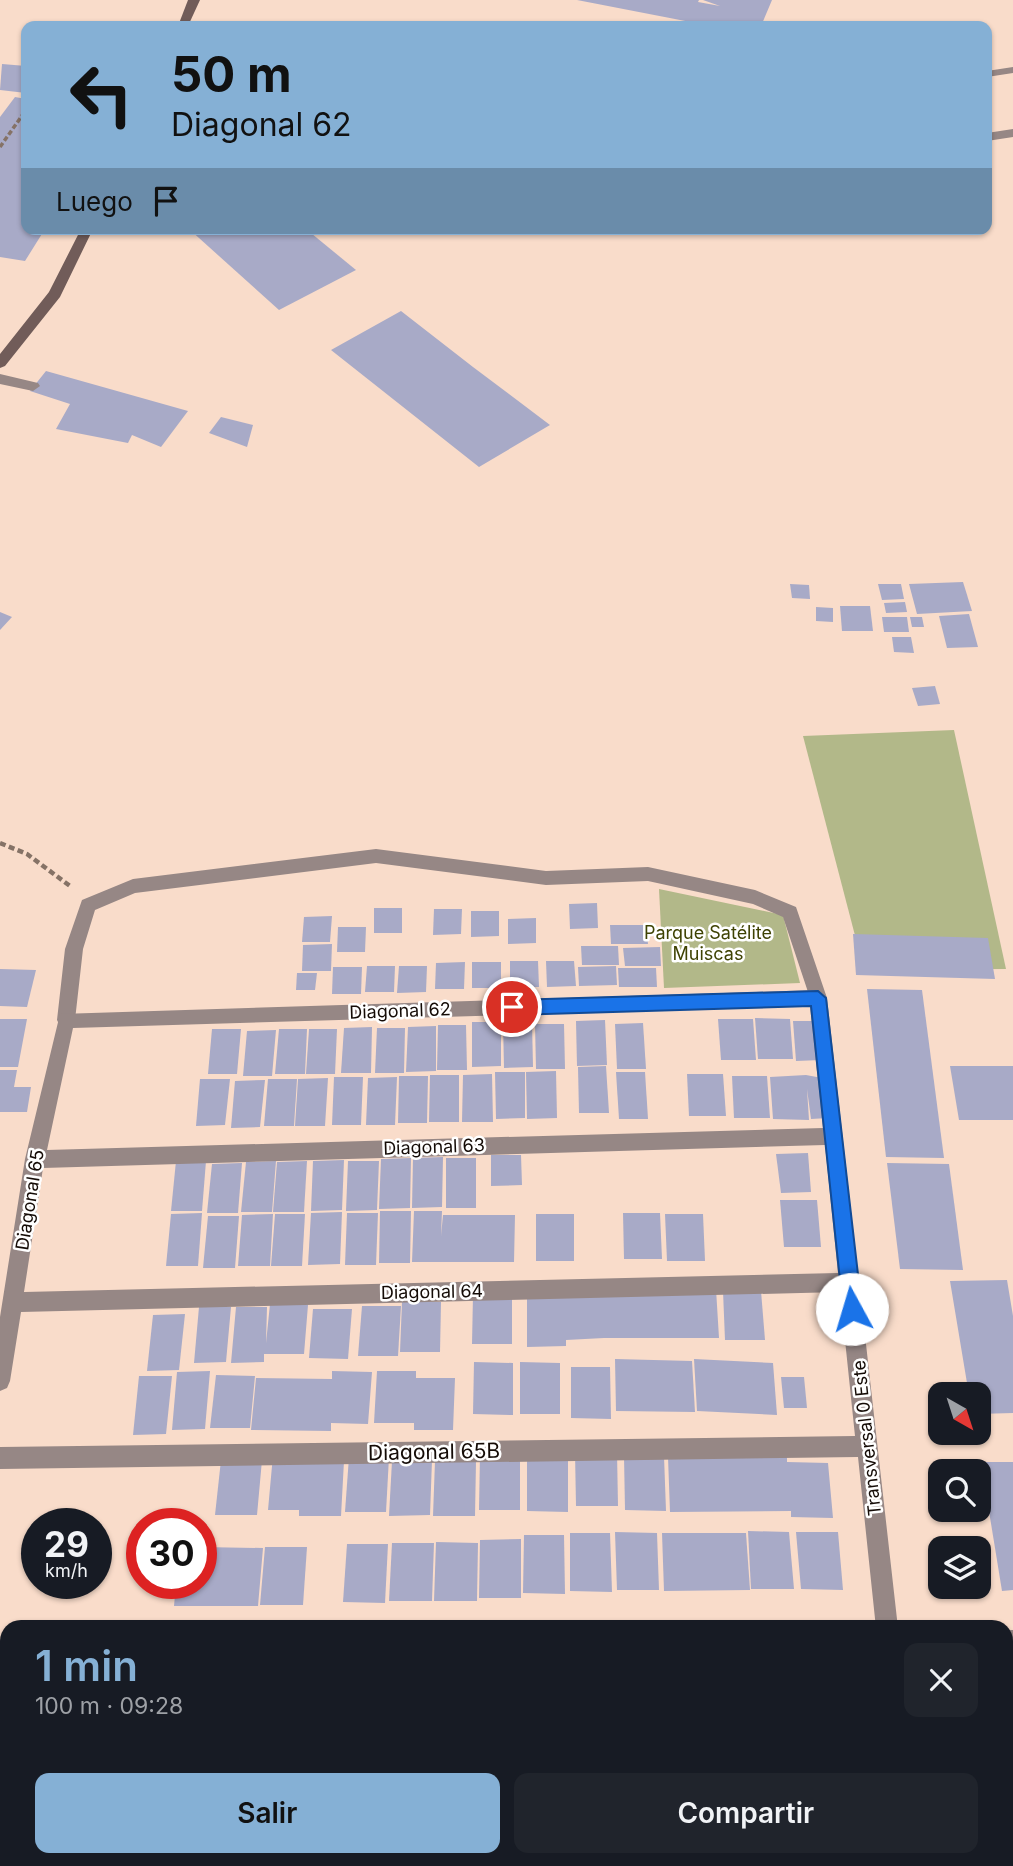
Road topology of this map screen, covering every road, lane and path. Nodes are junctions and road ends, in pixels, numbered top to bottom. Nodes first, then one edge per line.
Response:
1 (194, 0) edge
2 (185, 21) edge
3 (1013, 70) edge
4 (992, 73) edge
5 (21, 117) edge
6 (1013, 133) edge
7 (992, 135) edge
8 (0, 147) edge
9 (84, 235) edge
10 (0, 363) edge
11 (0, 379) edge
12 (33, 386) dead end
13 (0, 843) edge
14 (88, 905) junction
15 (818, 998) junction
16 (66, 1020) junction
17 (833, 1136) junction
18 (35, 1159) junction
19 (849, 1282) junction
20 (14, 1302) junction
21 (0, 1381) edge
22 (868, 1446) junction
23 (0, 1458) edge
24 (886, 1620) edge

1 - 2 street
3 - 4 street
5 - 8 path
6 - 7 street
9 - 10 street
11 - 12 street
13 - 14 path
14 - 15 street, Transversal 0 Este
14 - 16 street, Diagonal 65
15 - 16 street, Diagonal 62
15 - 17 street, Transversal 0 Este
16 - 18 street, Diagonal 65
17 - 18 street, Diagonal 63
17 - 19 street, Transversal 0 Este
18 - 20 street, Diagonal 65
19 - 20 street, Diagonal 64
19 - 22 street, Transversal 0 Este
20 - 21 street, Diagonal 65
22 - 23 street, Diagonal 65B
22 - 24 street, Transversal 0 Este

